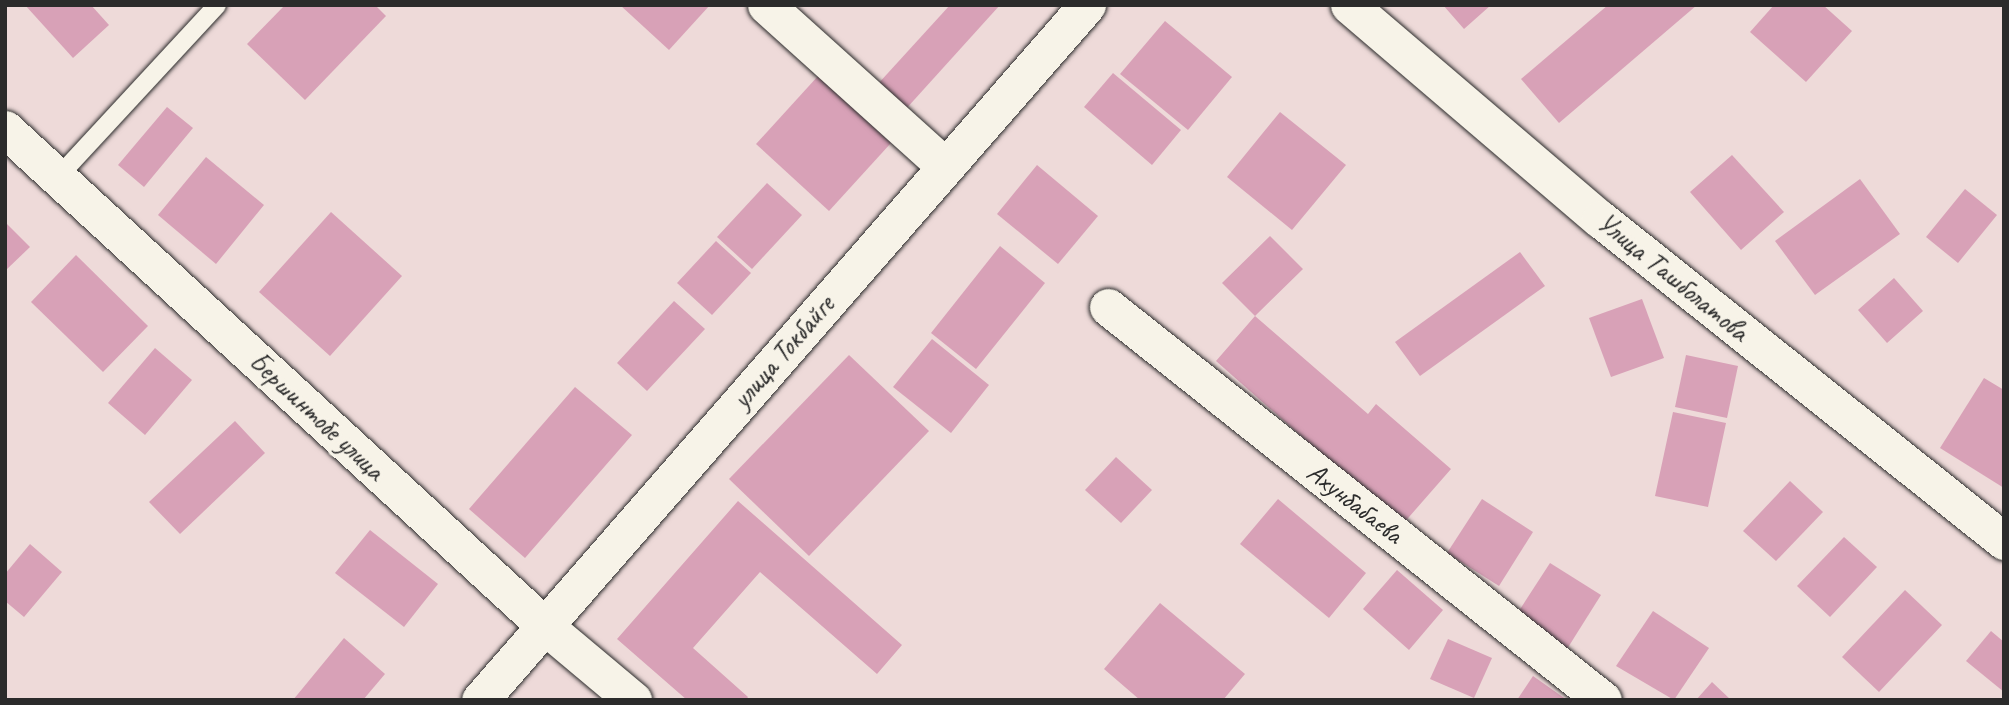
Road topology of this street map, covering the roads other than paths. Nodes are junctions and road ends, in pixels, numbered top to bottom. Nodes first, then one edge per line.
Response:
1 (217, 5) edge
2 (766, 5) edge
3 (1087, 5) edge
4 (1349, 5) edge
5 (5, 129) edge
6 (945, 166) junction
7 (58, 177) junction
8 (1108, 307) dead end
9 (2004, 541) edge
10 (546, 626) junction
11 (480, 700) edge
12 (633, 700) edge
13 (1603, 700) edge

1 - 7 lane
2 - 6 street
3 - 6 street, улица Токбайге
4 - 9 street, Улица Ташболатова
5 - 7 street, Бершинтобе улица
6 - 10 street, улица Токбайге
7 - 10 street, Бершинтобе улица
8 - 13 street, Ахунбабаева
10 - 11 street, улица Токбайге
10 - 12 street, Бершинтобе улица

